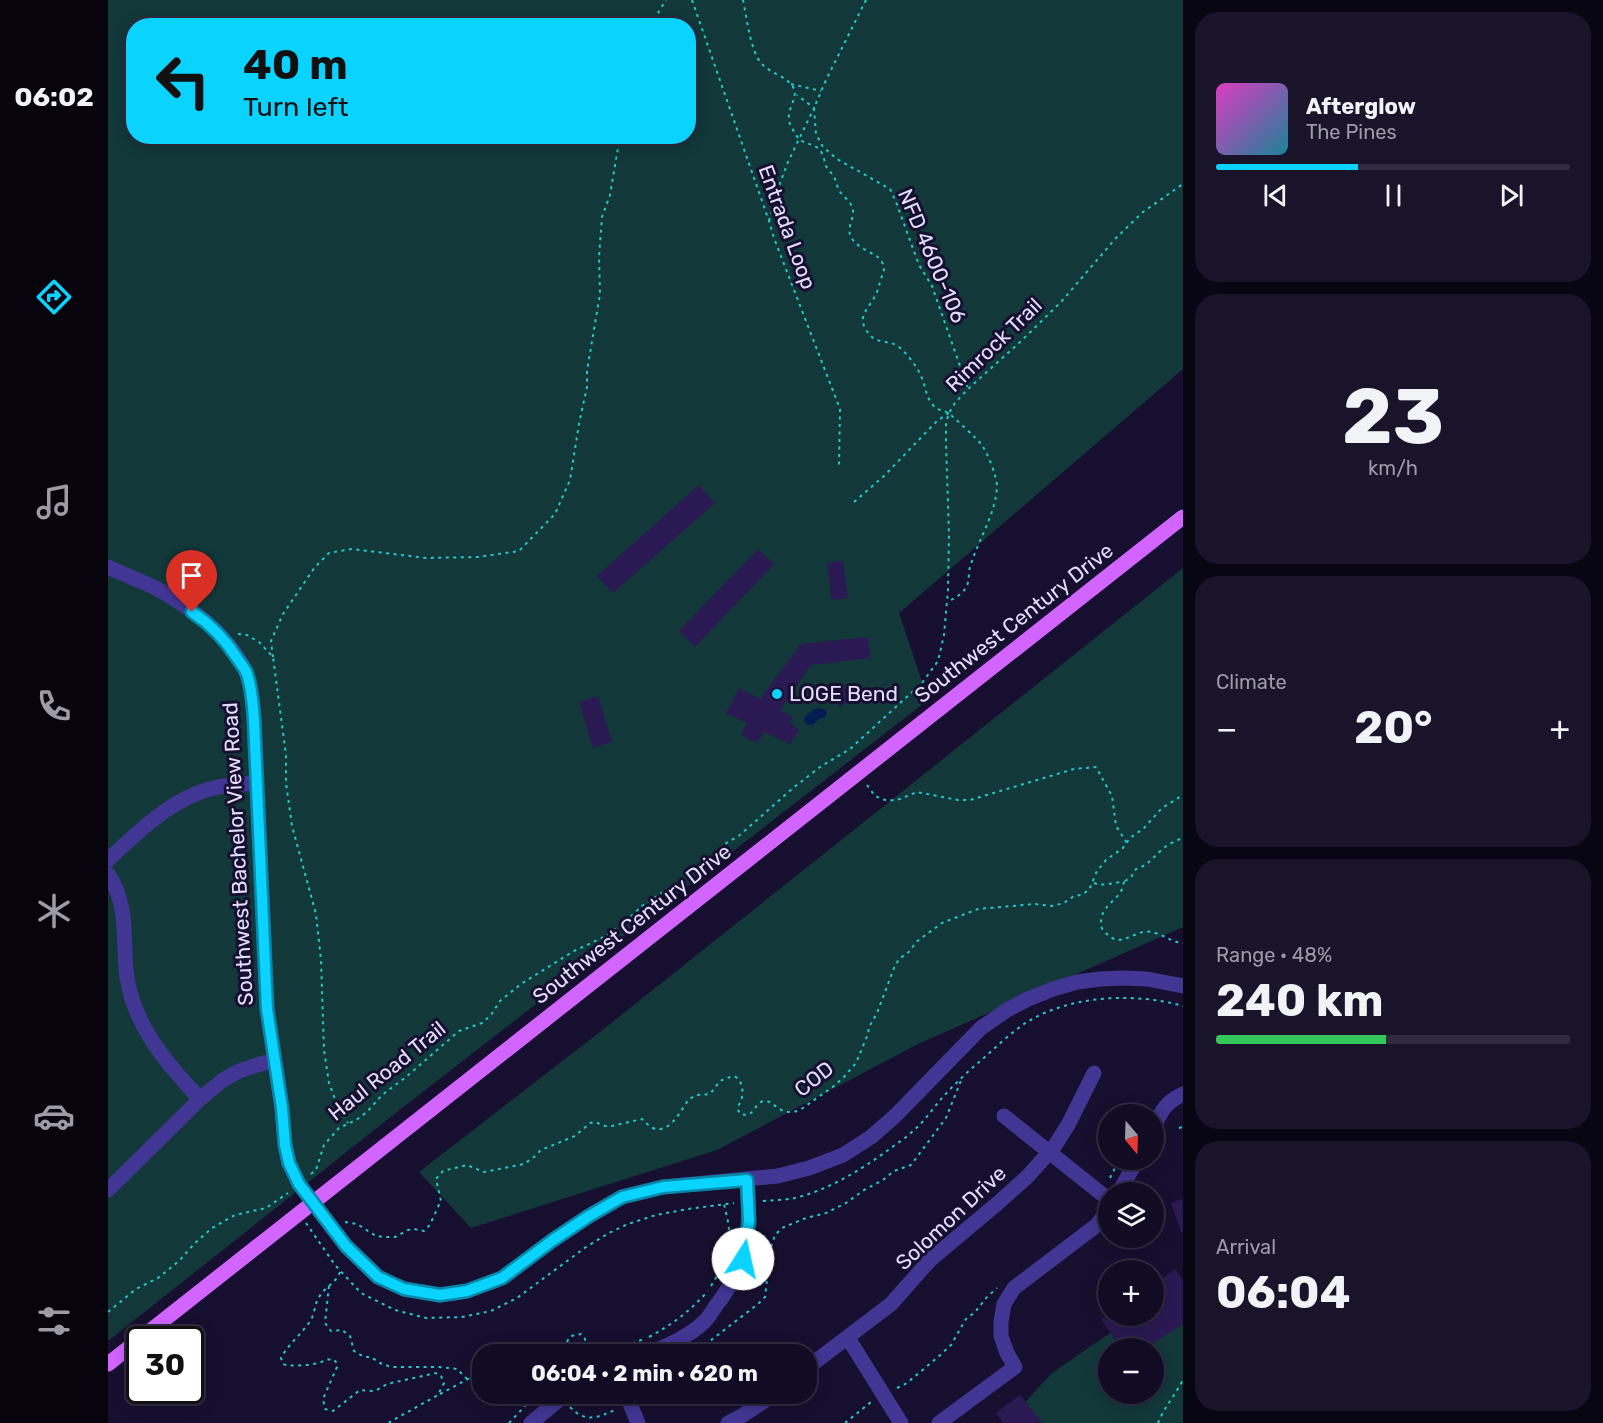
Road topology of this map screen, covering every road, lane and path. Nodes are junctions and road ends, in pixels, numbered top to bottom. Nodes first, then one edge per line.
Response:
1 (666, 0) edge
2 (693, 0) edge
3 (743, 0) edge
4 (866, 0) edge
5 (655, 18) edge
6 (791, 84) junction
7 (821, 91) junction
8 (795, 94) junction
9 (814, 108) junction
10 (798, 139) junction
11 (619, 144) edge
12 (1183, 184) edge
13 (770, 221) junction
14 (968, 389) junction
15 (949, 413) junction
16 (839, 465) dead end
17 (854, 502) dead end
18 (1183, 517) edge
19 (108, 567) edge
20 (947, 601) junction
21 (220, 635) junction
22 (273, 657) junction
23 (922, 683) joint
24 (858, 773) junction
25 (257, 783) junction
26 (1183, 795) edge
27 (1183, 837) edge
28 (1127, 843) junction
29 (108, 860) edge
30 (108, 874) edge
31 (1093, 882) junction
32 (1124, 882) junction
33 (1183, 943) edge
34 (1183, 986) edge
35 (274, 1060) junction
36 (1094, 1073) dead end
37 (962, 1077) dead end
38 (1183, 1094) edge
39 (200, 1099) junction
40 (1164, 1107) edge
41 (1004, 1116) dead end
42 (348, 1124) junction
43 (1049, 1152) junction
44 (747, 1180) junction
45 (299, 1184) junction
46 (108, 1190) edge
47 (1098, 1191) edge
48 (314, 1203) junction
49 (724, 1204) dead end
50 (329, 1222) junction
51 (1098, 1224) edge
52 (340, 1272) dead end
53 (330, 1286) junction
54 (108, 1312) edge
55 (848, 1338) junction
56 (565, 1344) edge
57 (585, 1344) edge
58 (630, 1344) edge
59 (672, 1344) edge
60 (706, 1344) edge
61 (817, 1361) edge
62 (108, 1364) edge
63 (472, 1378) edge
64 (468, 1380) junction
65 (1183, 1380) edge
66 (438, 1395) junction
67 (527, 1404) edge
68 (553, 1404) edge
69 (569, 1404) edge
70 (619, 1404) edge
71 (630, 1404) edge
72 (760, 1404) edge
73 (388, 1423) edge
74 (509, 1423) edge
75 (531, 1423) edge
76 (638, 1423) edge
77 (728, 1423) edge
78 (901, 1423) edge
79 (939, 1423) edge
80 (1158, 1423) edge

1 - 5 path
2 - 13 path, Entrada Loop
3 - 6 path
4 - 7 path, NFD 4600-106
6 - 7 path
6 - 8 path
7 - 9 path, NFD 4600-106
8 - 9 path
8 - 10 path
9 - 10 path
9 - 14 path, NFD 4600-106
10 - 13 path
10 - 15 path
11 - 22 path
12 - 14 path, Rimrock Trail
13 - 16 path, Entrada Loop
14 - 15 path, Rimrock Trail
15 - 17 path
15 - 20 path, Rimrock Trail
15 - 20 path
18 - 24 main road, Southwest Century Drive
19 - 21 street, Southwest Bachelor View Road
20 - 23 path, Rimrock Trail
21 - 22 path
21 - 25 street, Southwest Bachelor View Road
22 - 42 path
23 - 42 path, Haul Road Trail
24 - 28 path
24 - 48 main road, Southwest Century Drive
25 - 29 street
25 - 35 street, Southwest Bachelor View Road
26 - 28 path, COD
27 - 32 path
28 - 31 path, COD
30 - 39 street
31 - 32 path
31 - 50 path, COD
32 - 33 path
34 - 44 street, Southwest Bachelor View Road
35 - 39 street
35 - 45 street, Southwest Bachelor View Road
36 - 43 street, Solomon Drive
37 - 60 path
38 - 40 street
39 - 46 street
41 - 43 street
42 - 45 path, Haul Road Trail
43 - 47 street
43 - 55 street, Solomon Drive
44 - 50 street, Southwest Bachelor View Road
44 - 59 street
45 - 48 street, Southwest Bachelor View Road
45 - 54 path, Haul Road Trail
48 - 50 street, Southwest Bachelor View Road
48 - 62 main road, Southwest Century Drive
49 - 58 path
51 - 79 street
52 - 53 path
53 - 64 path
53 - 66 path
55 - 61 street, Solomon Drive
55 - 78 street
56 - 57 path
63 - 64 path
64 - 66 path
65 - 80 path
66 - 73 path
67 - 74 path
68 - 75 street
69 - 70 path
71 - 76 street
72 - 77 street

